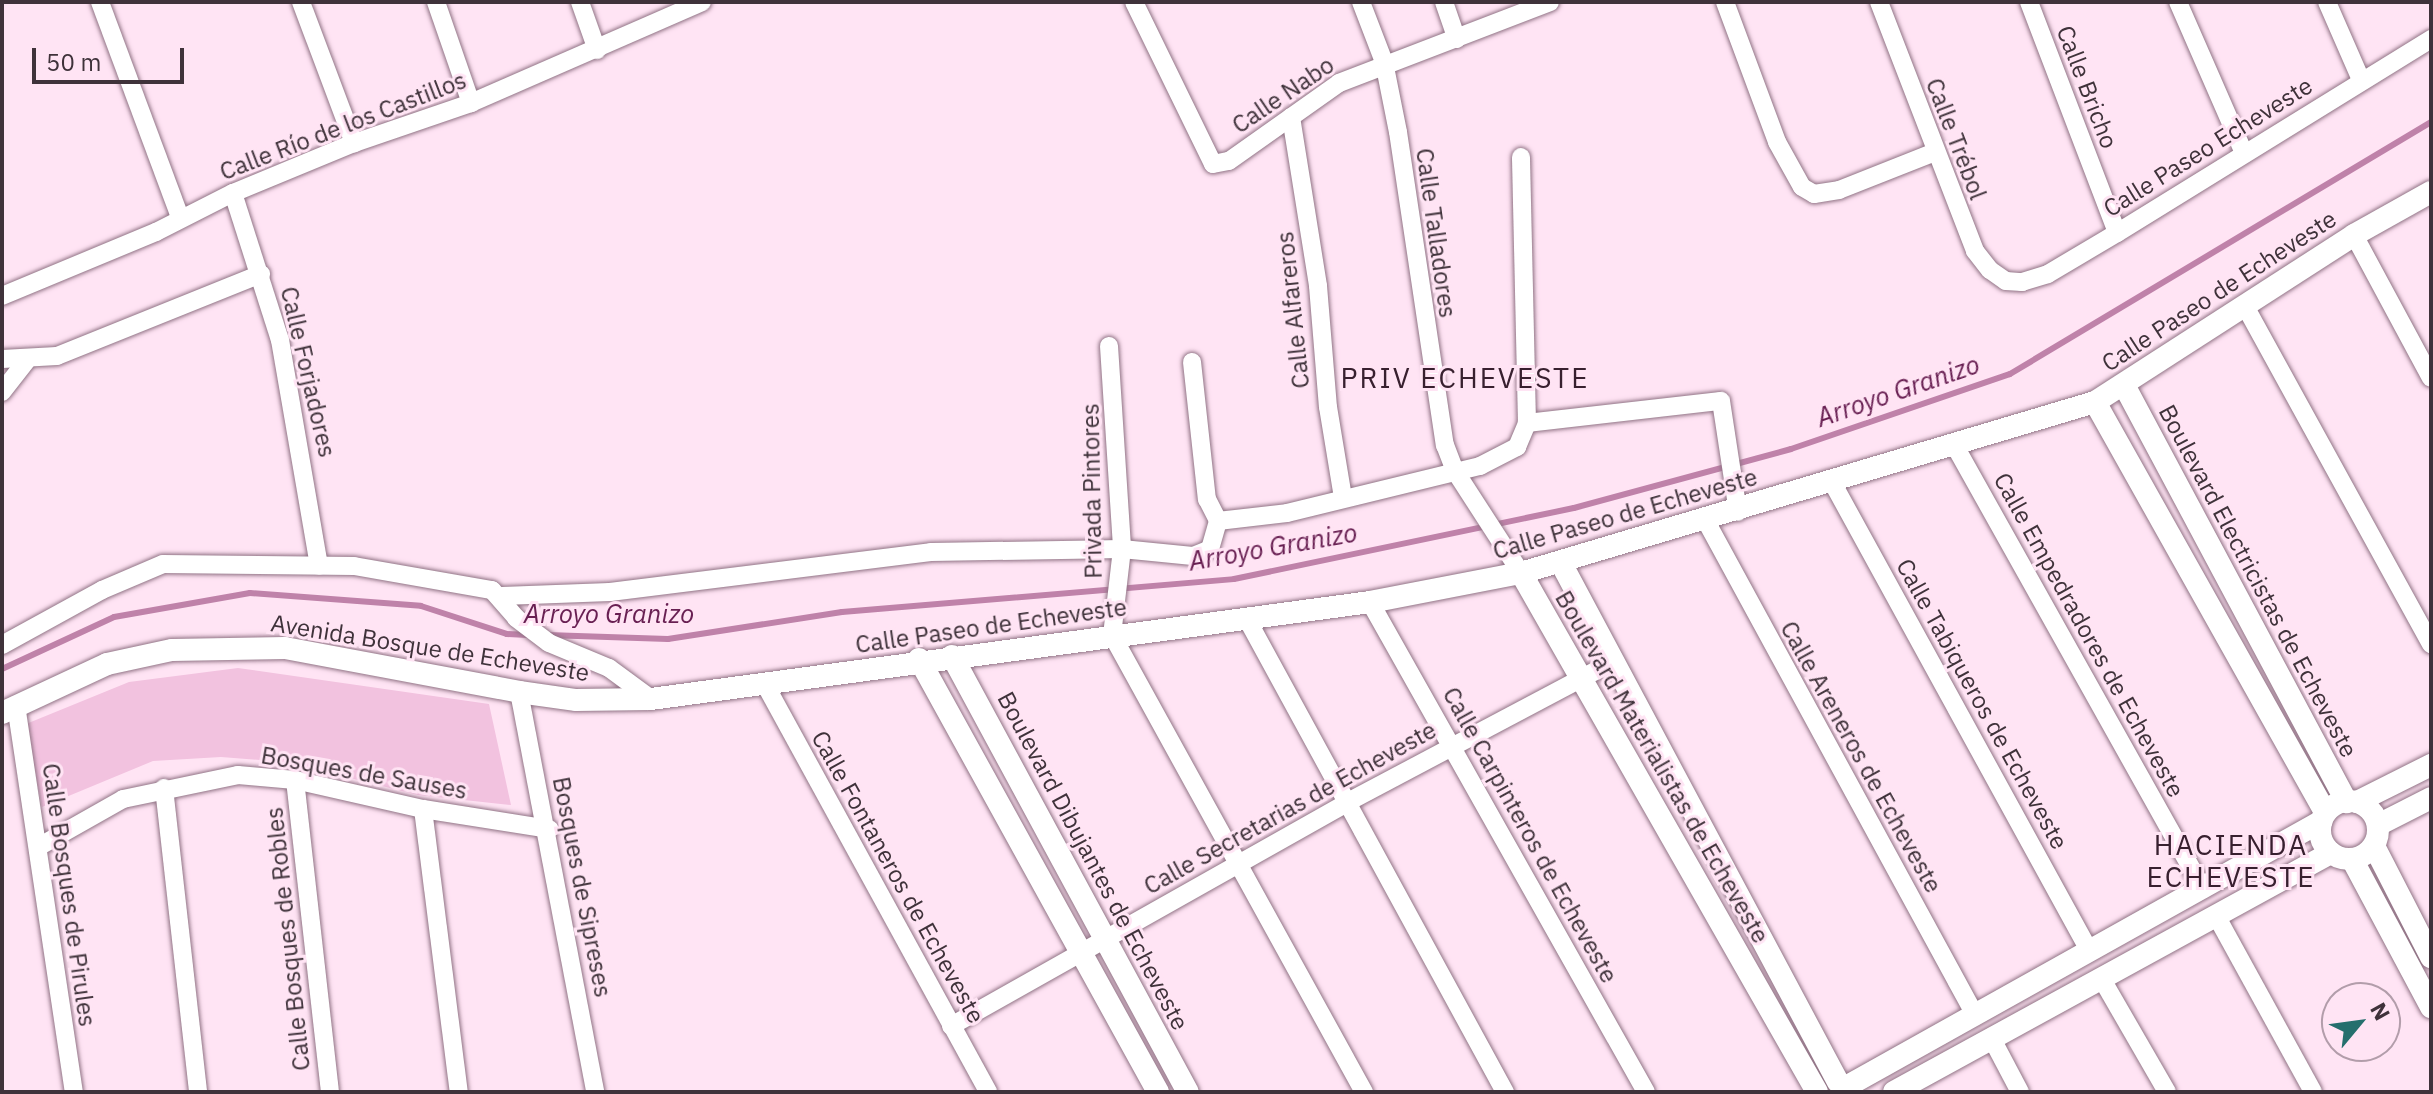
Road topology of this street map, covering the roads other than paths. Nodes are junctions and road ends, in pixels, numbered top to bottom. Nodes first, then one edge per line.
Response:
1 (100, 2) edge
2 (301, 2) edge
3 (436, 2) edge
4 (580, 2) edge
5 (702, 2) edge
6 (1134, 2) edge
7 (1361, 2) edge
8 (1444, 2) edge
9 (1550, 2) edge
10 (1725, 2) edge
11 (1879, 2) edge
12 (2029, 2) edge
13 (2178, 2) edge
14 (2327, 2) edge
15 (1457, 39) junction
16 (2431, 39) edge
17 (597, 50) junction
18 (1384, 62) junction
19 (2361, 80) junction
20 (471, 103) junction
21 (1291, 117) junction
22 (354, 143) junction
23 (2243, 151) junction
24 (1935, 152) junction
25 (1521, 157) dead end
26 (2431, 192) edge
27 (233, 193) junction
28 (180, 217) junction
29 (2117, 233) junction
30 (2354, 235) junction
31 (261, 274) junction
32 (2006, 281) joint
33 (2, 296) edge
34 (2245, 306) junction
35 (1109, 346) dead end
36 (2, 359) edge
37 (27, 360) junction
38 (1192, 362) dead end
39 (2431, 378) edge
40 (2124, 385) junction
41 (2, 392) edge
42 (2095, 402) junction
43 (1527, 423) junction
44 (1955, 446) junction
45 (1459, 477) junction
46 (1831, 480) junction
47 (1343, 498) junction
48 (1738, 512) junction
49 (1218, 521) junction
50 (1706, 521) junction
51 (1122, 559) junction
52 (1561, 563) junction
53 (319, 566) junction
54 (1521, 573) junction
55 (502, 596) junction
56 (1370, 602) junction
57 (1247, 619) junction
58 (1112, 635) junction
59 (2431, 644) edge
60 (2, 645) edge
61 (952, 656) junction
62 (919, 659) junction
63 (1614, 661) junction
64 (1582, 677) junction
65 (766, 686) junction
66 (519, 692) junction
67 (651, 699) junction
68 (9, 709) edge
69 (1453, 745) junction
70 (2431, 765) edge
71 (295, 780) junction
72 (164, 788) junction
73 (2431, 798) edge
74 (2352, 802) junction
75 (1346, 803) junction
76 (423, 809) junction
77 (2324, 817) junction
78 (549, 829) junction
79 (2376, 835) junction
80 (40, 846) junction
81 (2342, 856) junction
82 (1237, 866) junction
83 (2203, 889) junction
84 (2218, 919) junction
85 (1106, 938) junction
86 (1080, 951) junction
87 (2090, 952) junction
88 (2431, 957) edge
89 (2103, 981) junction
90 (2431, 1007) edge
91 (1975, 1015) junction
92 (951, 1026) junction
93 (1992, 1039) junction
94 (1838, 1088) edge
95 (74, 1092) edge
96 (198, 1092) edge
97 (330, 1092) edge
98 (459, 1092) edge
99 (595, 1092) edge
100 (988, 1092) edge
101 (1158, 1092) edge
102 (1188, 1092) edge
103 (1364, 1092) edge
104 (1505, 1092) edge
105 (1646, 1092) edge
106 (1894, 1092) edge
107 (2020, 1092) edge
108 (2167, 1092) edge
109 (2313, 1092) edge

1 - 28 street
2 - 22 street
3 - 20 street
4 - 17 street
5 - 17 street, Calle Río de los Castillos
6 - 21 street, Calle Nabo
7 - 18 street, Calle Talladores
8 - 15 street
9 - 15 street, Calle Nabo
10 - 24 street
11 - 24 street, Calle Trébol
12 - 29 street, Calle Bricho
13 - 23 street
14 - 19 street
15 - 18 street, Calle Nabo
16 - 19 street, Calle Paseo Echeveste
17 - 20 street, Calle Río de los Castillos
18 - 21 street, Calle Nabo
18 - 45 street, Calle Talladores
19 - 23 street, Calle Paseo Echeveste
20 - 22 street, Calle Río de los Castillos
21 - 47 street, Calle Alfareros
22 - 27 street, Calle Río de los Castillos
23 - 29 street, Calle Paseo Echeveste
24 - 32 street, Calle Trébol
25 - 43 street
26 - 30 street, Calle Paseo de Echeveste
27 - 28 street, Calle Río de los Castillos
27 - 31 street, Calle Forjadores
28 - 33 street, Calle Río de los Castillos
29 - 32 street, Calle Paseo Echeveste
30 - 34 street, Calle Paseo de Echeveste
30 - 39 street
31 - 37 street
31 - 53 street, Calle Forjadores
34 - 40 street, Calle Paseo de Echeveste
34 - 59 street
35 - 51 street, Privada Pintores
36 - 37 street
37 - 41 street
38 - 49 street
40 - 42 street, Calle Paseo de Echeveste
40 - 74 street, Boulevard Electricistas de Echeveste
42 - 44 street, Calle Paseo de Echeveste
42 - 77 street, Boulevard Electricistas de Echeveste
43 - 45 street
43 - 48 street
44 - 46 street, Calle Paseo de Echeveste
44 - 83 street, Calle Empedradores de Echeveste
45 - 47 street
45 - 54 street, Boulevard Materialistas de Echeveste
46 - 48 street, Calle Paseo de Echeveste
46 - 87 street, Calle Tabiqueros de Echeveste
47 - 49 street
48 - 50 street, Calle Paseo de Echeveste
49 - 51 street
50 - 52 street, Calle Paseo de Echeveste
50 - 91 street, Calle Areneros de Echeveste
51 - 55 street
51 - 58 street, Privada Pintores
52 - 54 street, Calle Paseo de Echeveste
52 - 63 street, Boulevard Materialistas de Echeveste
53 - 55 street
53 - 60 street
54 - 56 street, Calle Paseo de Echeveste
54 - 64 street, Boulevard Materialistas de Echeveste
55 - 67 street
56 - 57 street, Calle Paseo de Echeveste
56 - 69 street, Calle Carpinteros de Echeveste
57 - 58 street, Calle Paseo de Echeveste
57 - 75 street
58 - 61 street, Calle Paseo de Echeveste
58 - 82 street
61 - 62 street, Calle Paseo de Echeveste
61 - 85 street, Boulevard Dibujantes de Echeveste
62 - 65 street, Calle Paseo de Echeveste
62 - 86 street
63 - 64 street, Calle Secretarias de Echeveste
63 - 94 street, Boulevard Materialistas de Echeveste
64 - 69 street, Calle Secretarias de Echeveste
64 - 94 street, Boulevard Materialistas de Echeveste
65 - 67 street, Avenida Bosque de Echeveste
65 - 92 street, Calle Fontaneros de Echeveste
66 - 67 street, Avenida Bosque de Echeveste
66 - 68 street, Avenida Bosque de Echeveste
66 - 78 street, Bosques de Sipreses
68 - 80 street, Calle Bosques de Pirules
69 - 75 street, Calle Secretarias de Echeveste
69 - 105 street, Calle Carpinteros de Echeveste
70 - 74 street
71 - 72 street, Bosques de Sauses
71 - 76 street, Bosques de Sauses
71 - 97 street, Calle Bosques de Robles
72 - 80 street, Bosques de Sauses
72 - 96 street
73 - 79 street
74 - 77 street
74 - 79 street
75 - 82 street, Calle Secretarias de Echeveste
75 - 104 street
76 - 78 street, Bosques de Sauses
76 - 98 street
77 - 81 street
77 - 83 street
78 - 99 street, Bosques de Sipreses
79 - 81 street
79 - 88 street
80 - 95 street, Calle Bosques de Pirules
81 - 84 street
81 - 90 street
82 - 85 street, Calle Secretarias de Echeveste
82 - 103 street
83 - 87 street
84 - 89 street
84 - 109 street
85 - 86 street, Calle Secretarias de Echeveste
85 - 102 street, Boulevard Dibujantes de Echeveste
86 - 92 street, Calle Secretarias de Echeveste
86 - 101 street
87 - 91 street
89 - 93 street
89 - 108 street
91 - 94 street
92 - 100 street, Calle Fontaneros de Echeveste
93 - 106 street
93 - 107 street

